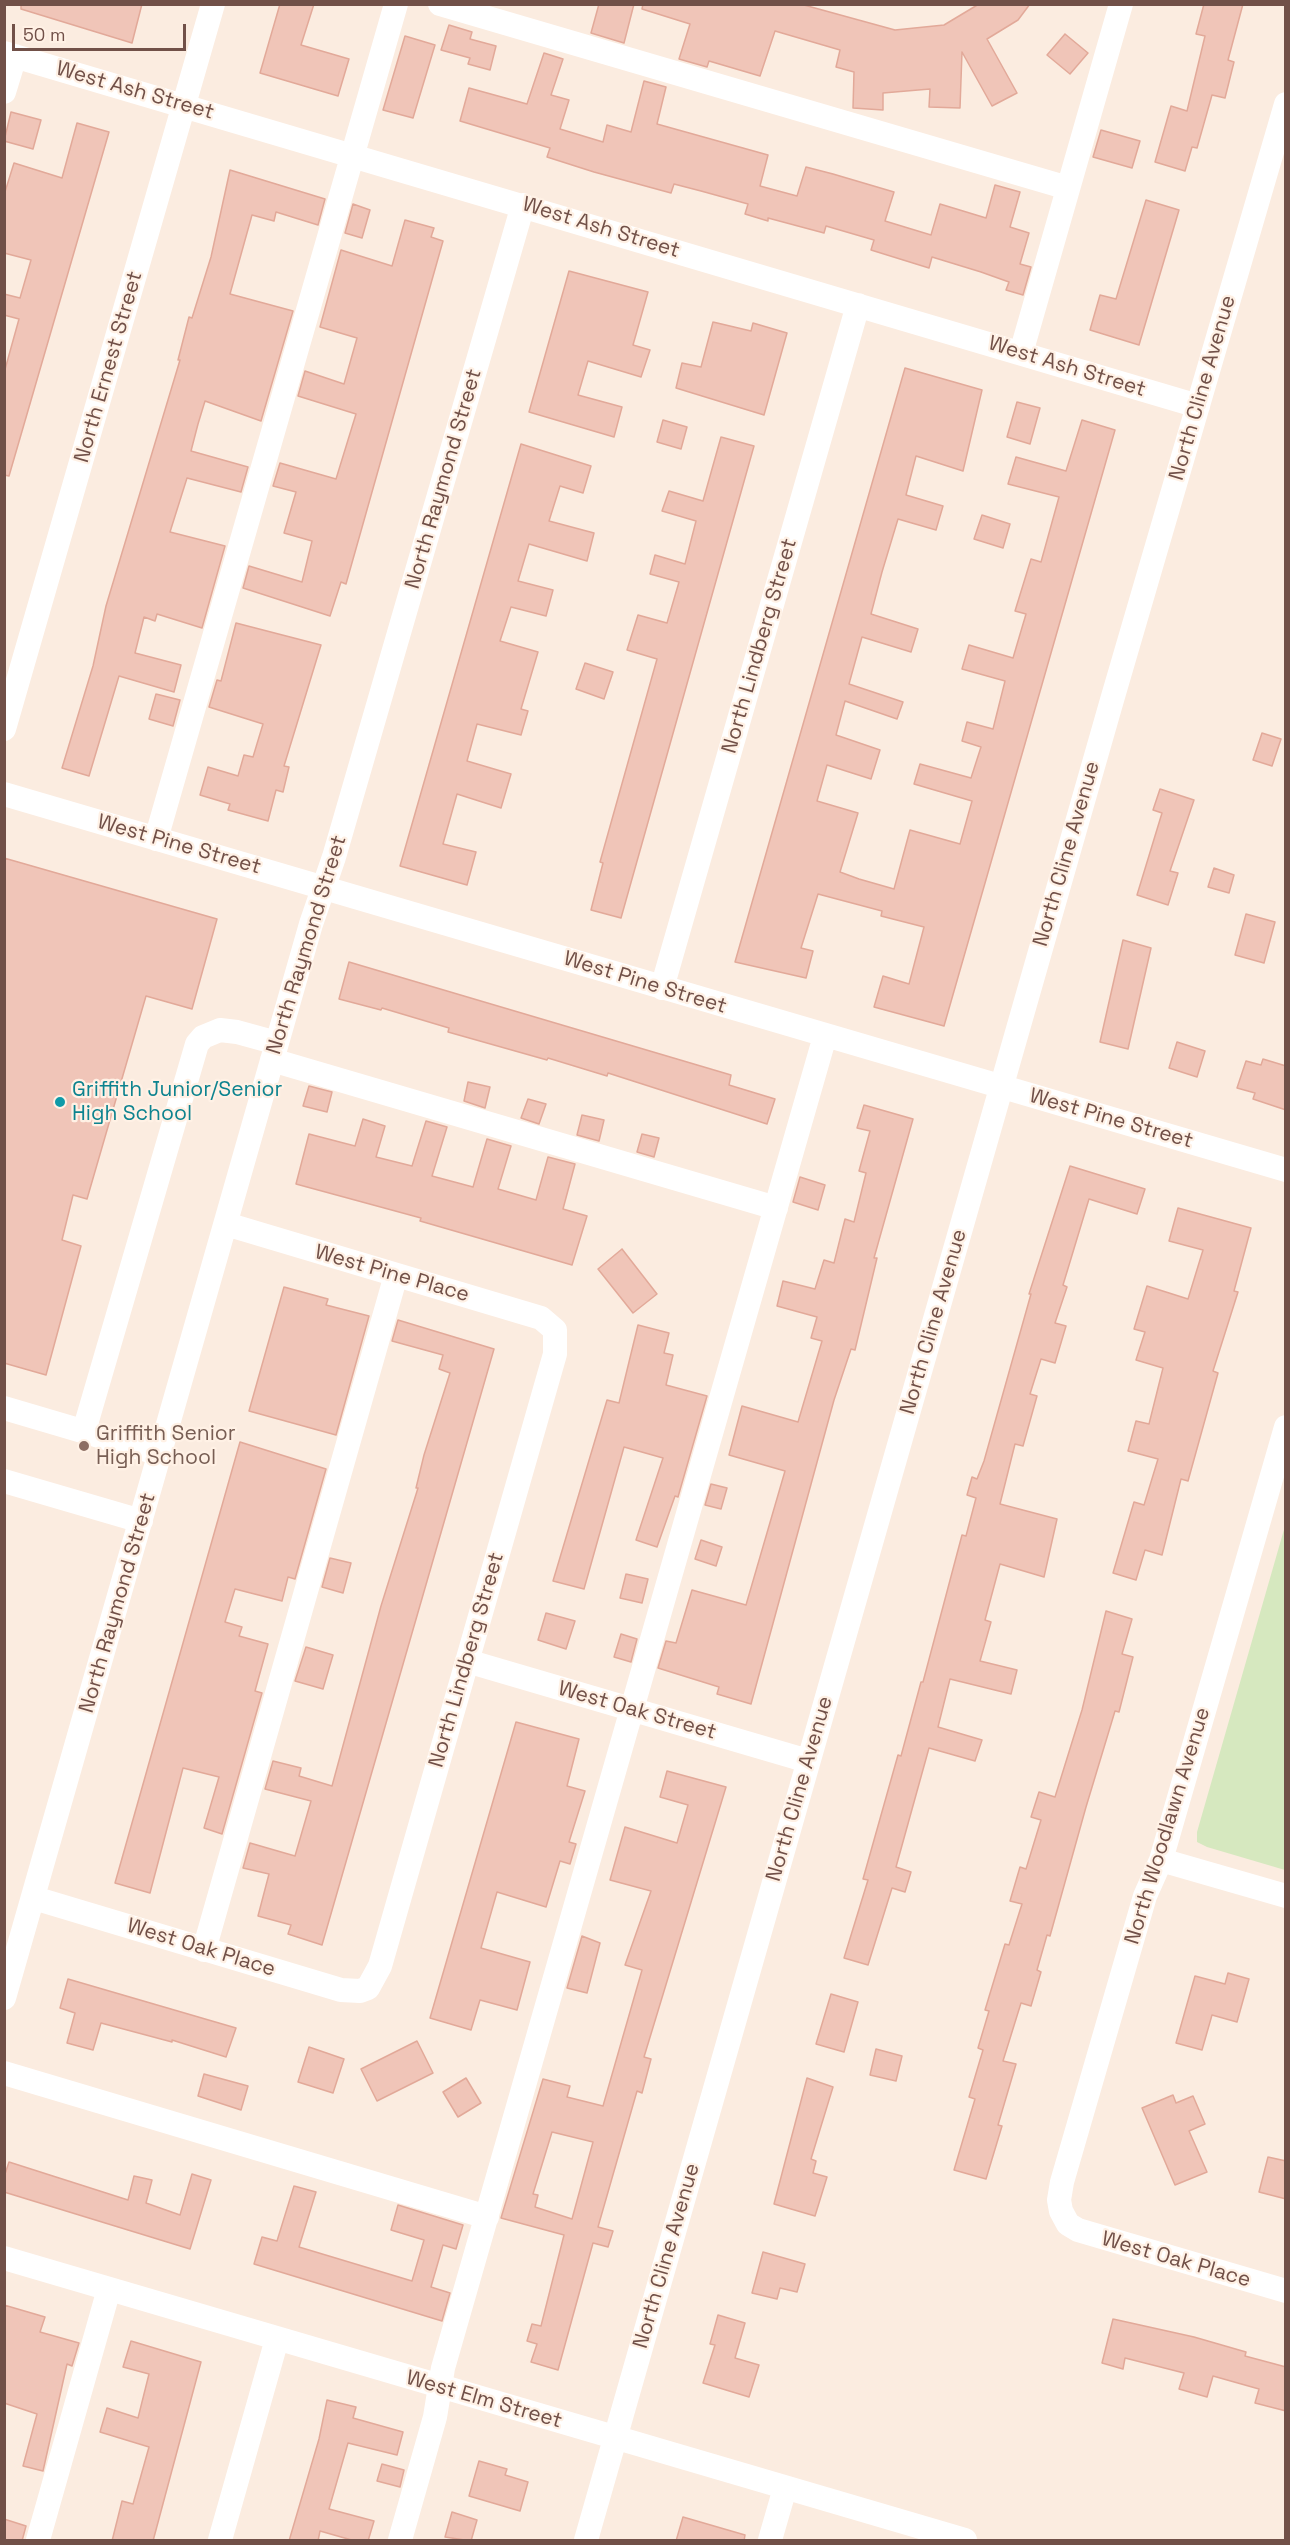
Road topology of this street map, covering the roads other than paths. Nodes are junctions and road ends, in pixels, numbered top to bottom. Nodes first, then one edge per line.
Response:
1 (213, 4) edge
2 (396, 4) edge
3 (440, 4) edge
4 (1121, 4) edge
5 (10, 54) edge
6 (4, 92) edge
7 (1286, 104) edge
8 (184, 105) junction
9 (353, 154) junction
10 (1068, 189) junction
11 (523, 205) junction
12 (858, 305) junction
13 (1021, 353) junction
14 (1198, 406) junction
15 (4, 729) edge
16 (4, 794) edge
17 (156, 838) junction
18 (323, 887) junction
19 (662, 988) junction
20 (825, 1036) junction
21 (274, 1052) junction
22 (1000, 1087) junction
23 (1286, 1170) edge
24 (776, 1208) junction
25 (226, 1224) junction
26 (396, 1275) junction
27 (555, 1330) joint
28 (4, 1408) edge
29 (1286, 1427) edge
30 (84, 1431) junction
31 (160, 1454) junction
32 (4, 1481) edge
33 (141, 1521) junction
34 (467, 1661) junction
35 (633, 1710) junction
36 (808, 1761) junction
37 (1161, 1860) junction
38 (1286, 1896) edge
39 (34, 1898) junction
40 (204, 1950) junction
41 (368, 1988) joint
42 (4, 1998) edge
43 (4, 2073) edge
44 (487, 2217) junction
45 (1068, 2224) joint
46 (4, 2258) edge
47 (110, 2289) junction
48 (1286, 2291) edge
49 (277, 2339) junction
50 (440, 2387) junction
51 (615, 2439) junction
52 (785, 2488) junction
53 (958, 2540) edge
54 (38, 2541) edge
55 (220, 2541) edge
56 (400, 2541) edge
57 (586, 2541) edge
58 (770, 2541) edge

1 - 8 street, North Ernest Street
2 - 9 street
3 - 10 street
4 - 10 street
5 - 6 street
5 - 8 street, West Ash Street
7 - 14 street, North Cline Avenue
8 - 9 street, West Ash Street
8 - 15 street, North Ernest Street
9 - 11 street, West Ash Street
9 - 17 street
10 - 13 street
11 - 12 street, West Ash Street
11 - 18 street, North Raymond Street
12 - 13 street, West Ash Street
12 - 19 street, North Lindberg Street
13 - 14 street, West Ash Street
14 - 22 street, North Cline Avenue
16 - 17 street, West Pine Street
17 - 18 street, West Pine Street
18 - 19 street, West Pine Street
18 - 21 street, North Raymond Street
19 - 20 street, West Pine Street
20 - 22 street, West Pine Street
20 - 24 street
21 - 24 street
21 - 25 street, North Raymond Street
21 - 30 street
22 - 23 street, West Pine Street
22 - 36 street, North Cline Avenue
24 - 35 street
25 - 26 street, West Pine Place
25 - 31 street, North Raymond Street
26 - 27 street, West Pine Place
26 - 40 street
27 - 34 street, North Lindberg Street
28 - 30 street
29 - 37 street, North Woodlawn Avenue
30 - 31 street
31 - 33 street, North Raymond Street
32 - 33 street
33 - 39 street, North Raymond Street
34 - 35 street, West Oak Street
34 - 41 street, North Lindberg Street
35 - 36 street, West Oak Street
35 - 44 street
36 - 51 street, North Cline Avenue
37 - 38 street
37 - 45 street, North Woodlawn Avenue
39 - 40 street, West Oak Place
39 - 42 street, North Raymond Street
40 - 41 street, West Oak Place
43 - 44 street
44 - 50 street
45 - 48 street, West Oak Place
46 - 47 street, West Elm Street
47 - 49 street, West Elm Street
47 - 54 street
49 - 50 street, West Elm Street
49 - 55 street
50 - 51 street, West Elm Street
50 - 56 street
51 - 52 street, West Elm Street
51 - 57 street, North Cline Avenue
52 - 53 street, West Elm Street
52 - 58 street

